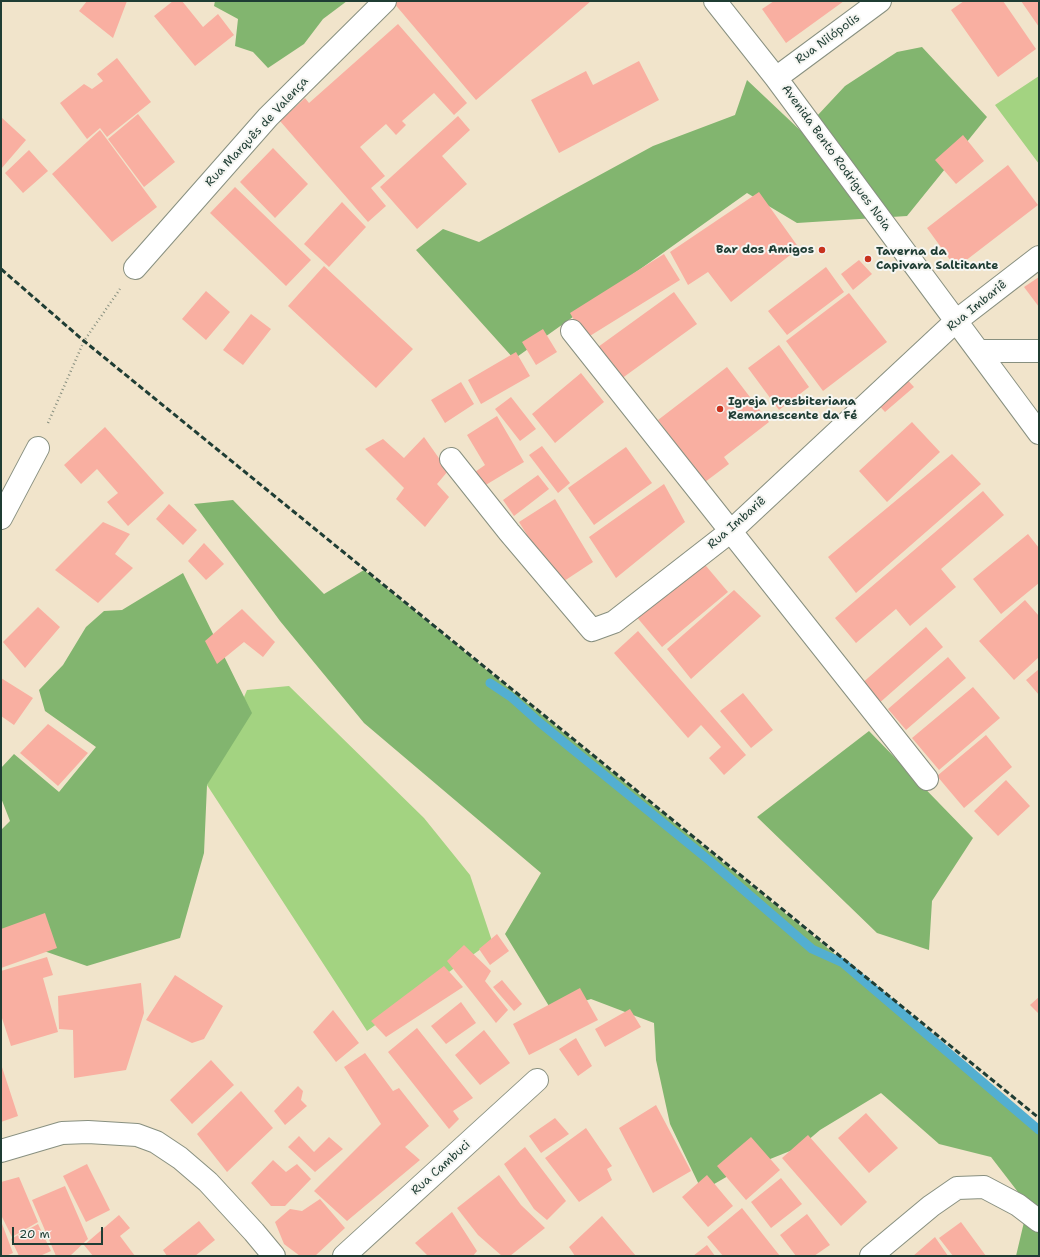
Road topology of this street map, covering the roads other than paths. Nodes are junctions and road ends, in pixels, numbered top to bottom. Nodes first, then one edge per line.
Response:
1 (385, 1) edge
2 (715, 1) edge
3 (880, 1) edge
4 (776, 78) junction
5 (1039, 257) edge
6 (135, 268) road end
7 (956, 321) junction
8 (572, 331) dead end
9 (979, 351) junction
10 (1039, 351) edge
11 (1039, 433) edge
12 (38, 448) road end
13 (451, 459) dead end
14 (1, 518) edge
15 (731, 531) junction
16 (927, 780) dead end
17 (537, 1080) dead end
18 (1, 1151) edge
19 (1039, 1221) edge
20 (274, 1256) edge
21 (344, 1256) edge
22 (871, 1256) edge

1 - 6 street, Rua Marquês de Valença
2 - 4 street, Avenida Bento Rodrigues Noia
3 - 4 street, Rua Nilópolis
4 - 7 street, Avenida Bento Rodrigues Noia
5 - 7 street, Rua Imbariê
7 - 9 street, Avenida Bento Rodrigues Noia
7 - 15 street, Rua Imbariê
8 - 15 street
9 - 10 street
9 - 11 street, Avenida Bento Rodrigues Noia
12 - 14 street
13 - 15 street, Rua Imbariê
15 - 16 street
17 - 21 street, Rua Cambuci
18 - 20 street
19 - 22 street

